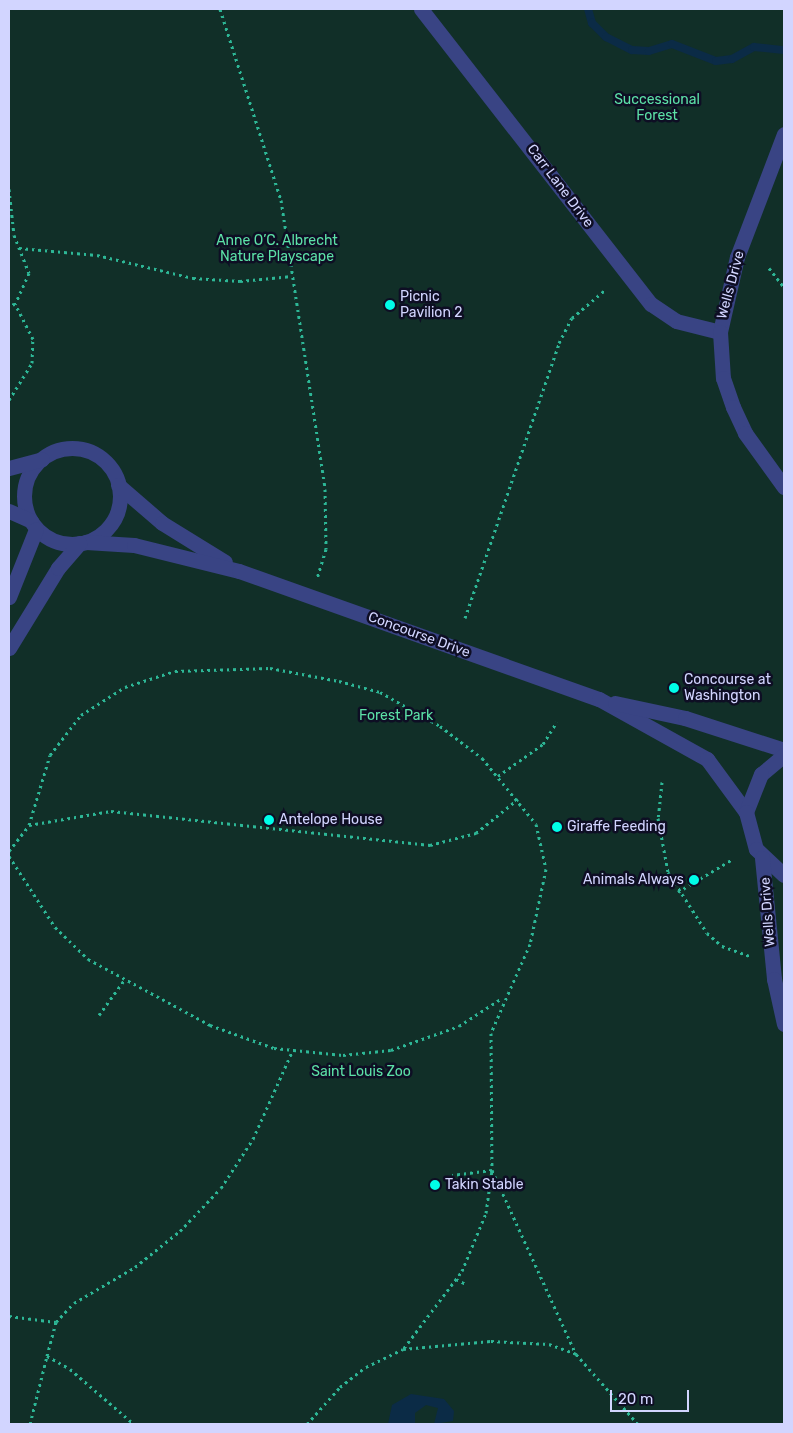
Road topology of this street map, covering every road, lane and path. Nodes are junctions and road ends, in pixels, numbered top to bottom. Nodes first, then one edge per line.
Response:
1 (220, 9) edge
2 (421, 9) edge
3 (784, 134) edge
4 (9, 189) edge
5 (19, 248) junction
6 (769, 268) dead end
7 (292, 276) junction
8 (784, 287) edge
9 (605, 290) dead end
10 (9, 304) edge
11 (15, 304) junction
12 (720, 332) junction
13 (9, 400) edge
14 (43, 458) junction
15 (9, 468) edge
16 (118, 485) junction
17 (784, 487) edge
18 (9, 510) edge
19 (34, 525) junction
20 (83, 542) junction
21 (322, 568) dead end
22 (239, 571) junction
23 (9, 597) edge
24 (465, 618) dead end
25 (9, 648) edge
26 (599, 699) junction
27 (557, 722) dead end
28 (784, 750) edge
29 (784, 756) edge
30 (498, 776) junction
31 (662, 782) dead end
32 (518, 799) junction
33 (746, 812) junction
34 (29, 825) junction
35 (9, 851) edge
36 (9, 856) edge
37 (762, 858) junction
38 (731, 860) dead end
39 (784, 876) edge
40 (678, 892) junction
41 (755, 957) dead end
42 (125, 979) junction
43 (502, 998) junction
44 (99, 1015) dead end
45 (784, 1024) edge
46 (292, 1052) junction
47 (492, 1170) junction
48 (452, 1175) dead end
49 (456, 1279) junction
50 (466, 1284) dead end
51 (9, 1316) edge
52 (56, 1322) junction
53 (403, 1349) junction
54 (576, 1354) junction
55 (47, 1356) junction
56 (30, 1424) edge
57 (134, 1424) edge
58 (307, 1424) edge
59 (638, 1424) edge

1 - 7 path
2 - 12 street, Carr Lane Drive
3 - 12 street, Wells Drive
4 - 5 path
5 - 7 path
5 - 11 path
6 - 8 path
7 - 21 path
9 - 24 path
10 - 11 path
11 - 13 path
12 - 17 street, Wells Drive
14 - 15 street
14 - 16 street
14 - 19 street
16 - 20 street
16 - 22 street, Concourse Drive
18 - 19 street
19 - 20 street
19 - 23 street
20 - 22 street, Concourse Drive
20 - 25 street
22 - 26 street, Concourse Drive
26 - 28 street, Concourse Drive
26 - 33 street, Concourse Drive
27 - 30 path
29 - 33 street
30 - 32 path
30 - 34 path
31 - 40 path
32 - 34 path
32 - 43 path
33 - 37 street
34 - 35 path
36 - 42 path
37 - 39 street
37 - 45 street, Wells Drive
38 - 40 path
40 - 41 path
42 - 44 path
42 - 46 path
43 - 46 path
43 - 47 path
46 - 52 path
47 - 48 path
47 - 49 path
47 - 54 path
49 - 50 path
49 - 53 path
51 - 52 path
52 - 55 path
53 - 54 path
53 - 58 path
54 - 59 path
55 - 56 path
55 - 57 path

